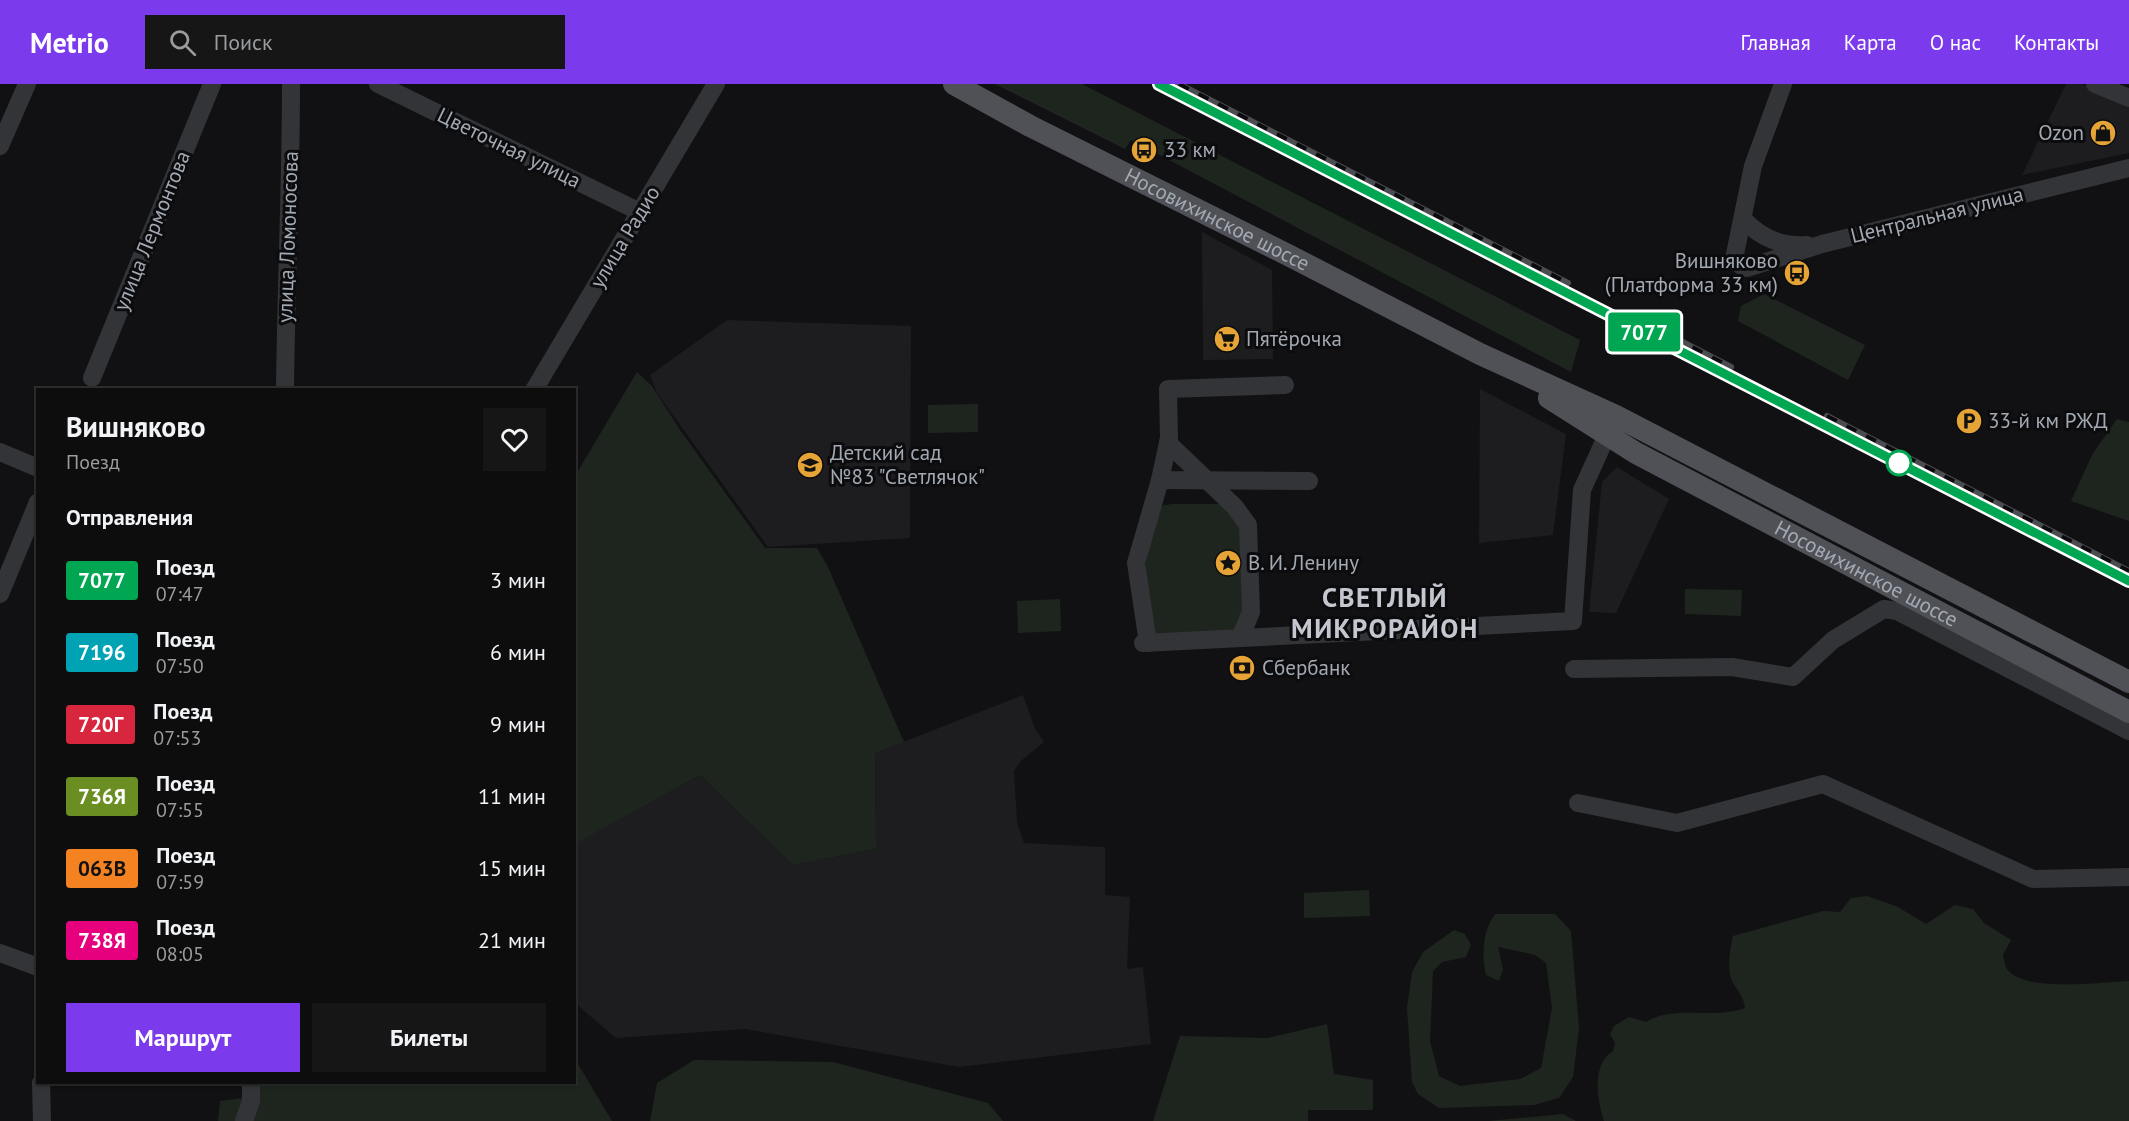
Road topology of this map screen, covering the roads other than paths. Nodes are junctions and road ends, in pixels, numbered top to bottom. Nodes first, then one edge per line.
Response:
1 (27, 84) edge
2 (212, 84) edge
3 (291, 84) edge
4 (378, 84) edge
5 (716, 84) edge
6 (954, 84) edge
7 (1783, 84) edge
8 (2095, 84) edge
9 (2129, 98) edge
10 (0, 146) edge
11 (2129, 168) edge
12 (640, 212) junction
13 (1744, 220) junction
14 (1822, 244) junction
15 (92, 378) dead end
16 (1285, 385) dead end
17 (285, 388) edge
18 (535, 388) edge
19 (1611, 425) junction
20 (1168, 443) junction
21 (0, 452) edge
22 (36, 467) edge
23 (1160, 480) junction
24 (1208, 480) junction
25 (1309, 481) dead end
26 (36, 507) edge
27 (0, 594) edge
28 (1240, 638) junction
29 (1574, 669) dead end
30 (2129, 682) edge
31 (2129, 711) edge
32 (2129, 731) edge
33 (1578, 803) dead end
34 (2129, 877) edge
35 (0, 953) edge
36 (36, 966) edge
37 (41, 1084) edge
38 (251, 1084) edge
39 (42, 1121) edge
40 (244, 1121) edge

1 - 10 street
2 - 15 street, улица Лермонтова
3 - 17 street, улица Ломоносова
4 - 12 street, Цветочная улица
5 - 12 street, улица Радио
6 - 19 main road, Носовихинское шоссе
7 - 13 street, Центральная улица
8 - 9 street
11 - 14 street, Центральная улица
12 - 18 street, улица Радио
13 - 14 street
13 - 14 street, Центральная улица
16 - 20 street
19 - 28 street
19 - 30 main road, Носовихинское шоссе
19 - 31 main road, Носовихинское шоссе
20 - 23 street
20 - 24 street
21 - 22 street
23 - 24 street
23 - 28 street
24 - 25 street
24 - 28 street
26 - 27 street
29 - 32 street
33 - 34 street
35 - 36 street
37 - 39 street
38 - 40 street

